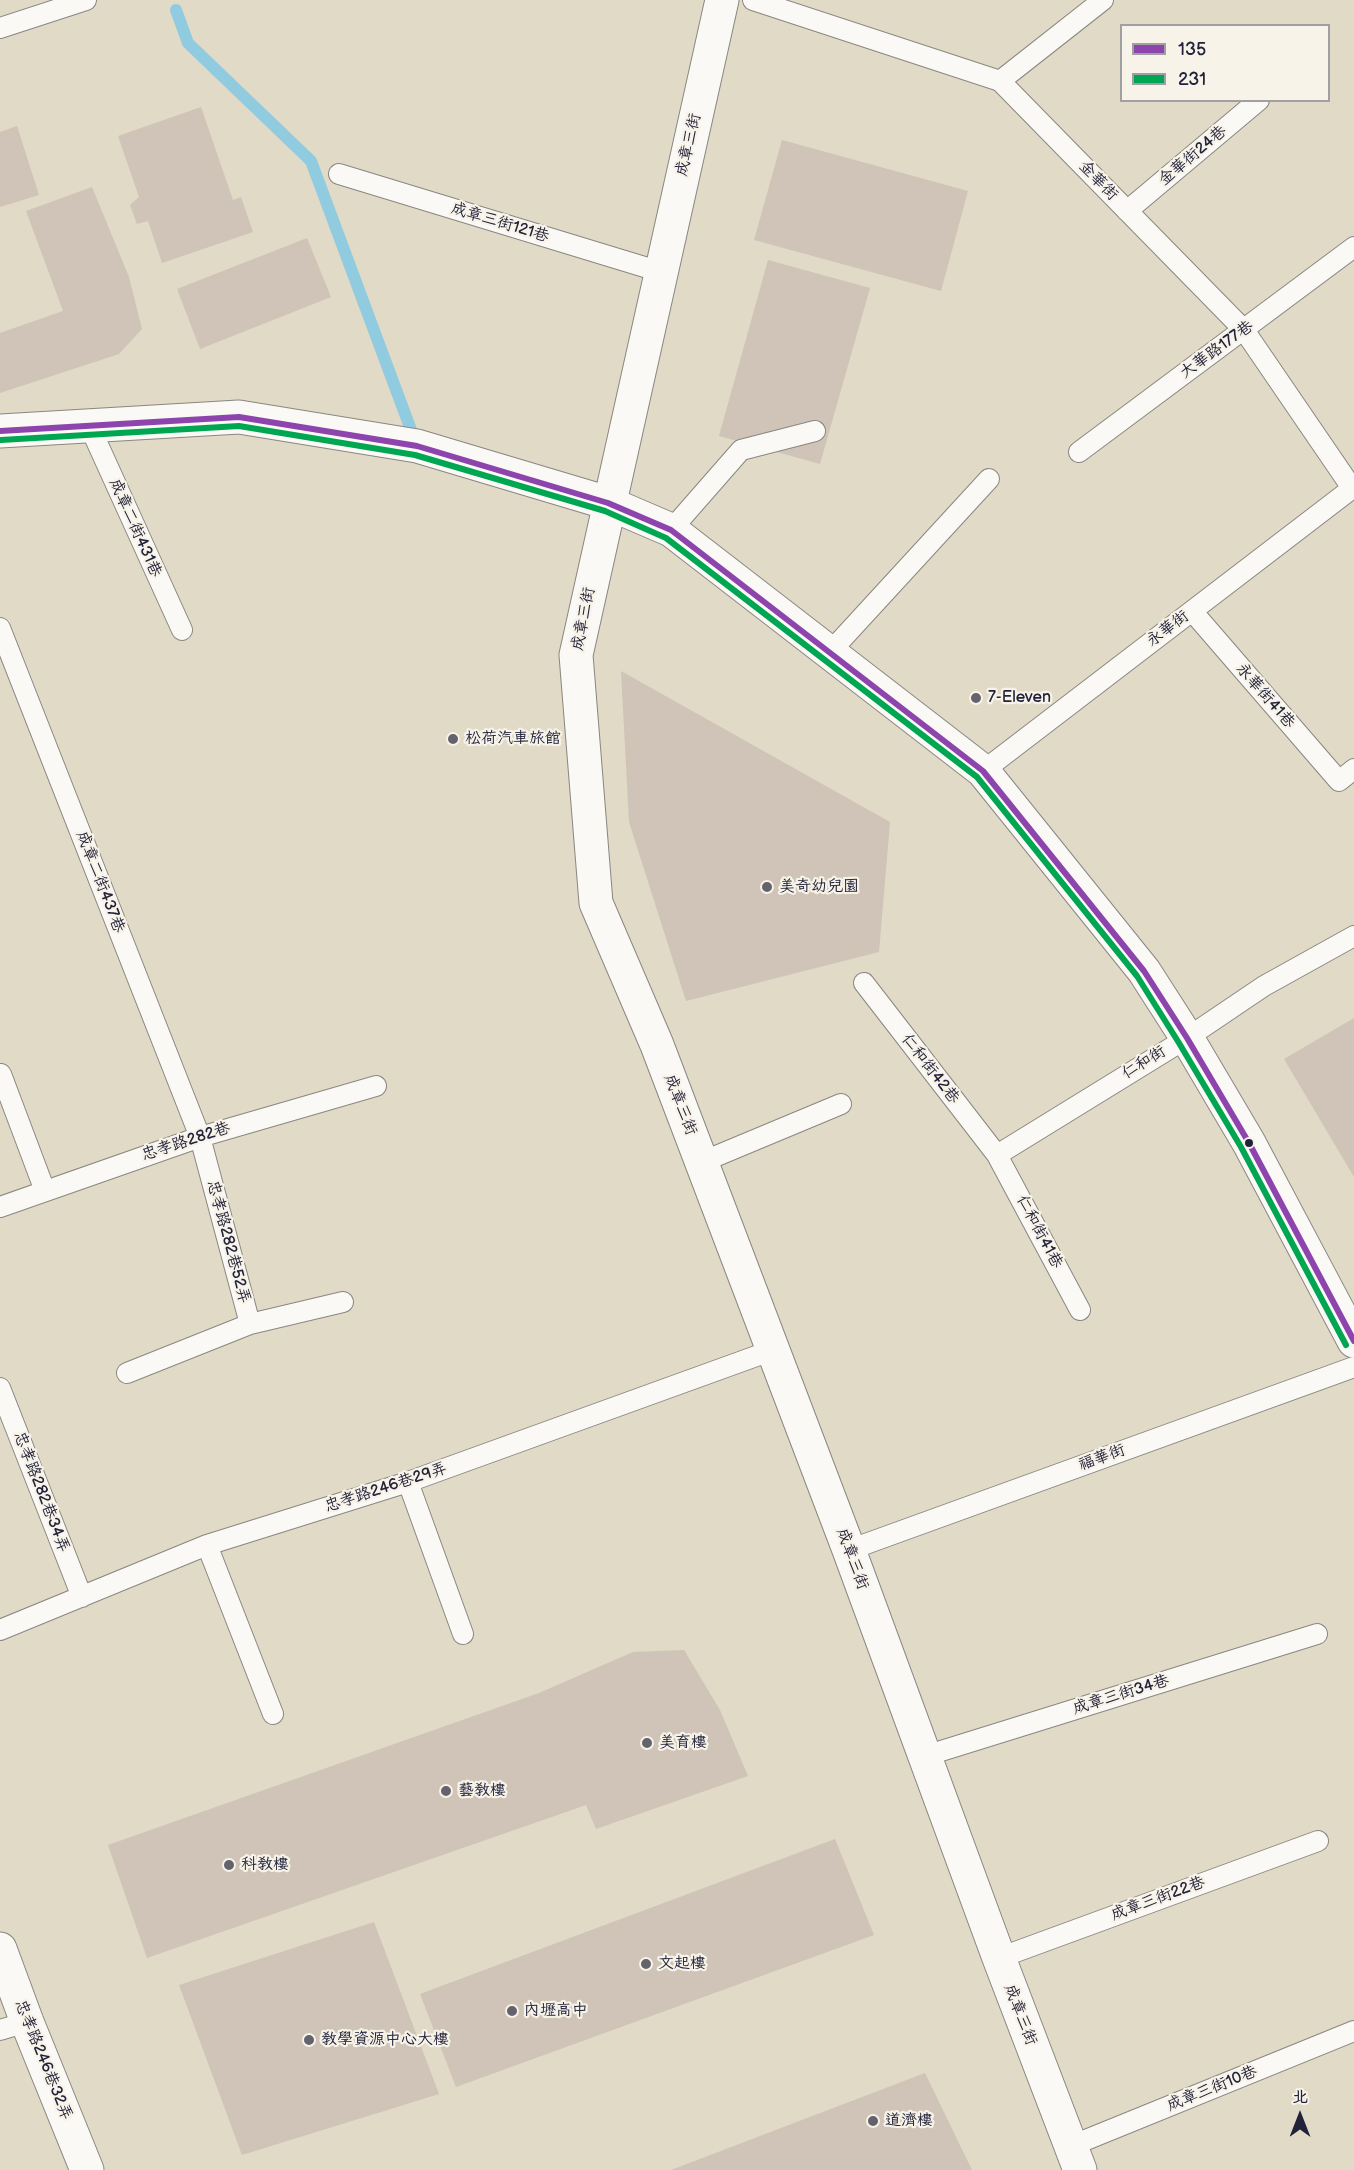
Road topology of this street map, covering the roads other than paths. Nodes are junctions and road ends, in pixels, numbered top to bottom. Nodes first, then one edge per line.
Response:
1 (86, 0) edge
2 (722, 0) edge
3 (753, 0) edge
4 (1103, 0) edge
5 (0, 28) edge
6 (1000, 81) junction
7 (1257, 102) edge
8 (339, 174) dead end
9 (1127, 211) junction
10 (1354, 247) edge
11 (661, 272) junction
12 (1244, 330) junction
13 (89, 425) junction
14 (0, 431) edge
15 (815, 431) dead end
16 (1079, 452) dead end
17 (990, 479) dead end
18 (1353, 488) edge
19 (608, 503) junction
20 (671, 530) junction
21 (1192, 611) junction
22 (0, 628) edge
23 (182, 630) dead end
24 (830, 652) junction
25 (983, 771) junction
26 (1346, 775) edge
27 (1354, 936) edge
28 (864, 983) dead end
29 (1186, 1038) junction
30 (1, 1074) edge
31 (376, 1086) dead end
32 (841, 1104) dead end
33 (200, 1137) junction
34 (997, 1155) junction
35 (702, 1162) junction
36 (45, 1191) junction
37 (0, 1207) edge
38 (343, 1302) dead end
39 (1080, 1310) dead end
40 (250, 1324) junction
41 (1354, 1341) edge
42 (773, 1350) junction
43 (1354, 1367) edge
44 (127, 1373) dead end
45 (0, 1388) edge
46 (408, 1482) junction
47 (207, 1545) junction
48 (849, 1550) junction
49 (82, 1597) junction
50 (0, 1630) edge
51 (463, 1634) dead end
52 (1317, 1634) dead end
53 (273, 1714) dead end
54 (925, 1756) junction
55 (1318, 1841) dead end
56 (0, 1949) edge
57 (999, 1958) junction
58 (14, 2026) edge
59 (1354, 2031) edge
60 (1075, 2158) edge
61 (87, 2170) edge

1 - 5 lane
2 - 11 street, 成章三街
3 - 6 lane, 金華街
4 - 6 lane
6 - 9 lane, 金華街
7 - 9 lane, 金華街24巷
8 - 11 lane, 成章三街121巷
9 - 12 lane, 金華街
10 - 12 lane, 大華路177巷
11 - 19 street, 成章三街
12 - 16 lane, 大華路177巷
12 - 18 lane, 金華街
13 - 14 street
13 - 19 street
13 - 23 lane, 成章二街431巷
15 - 20 lane
17 - 24 lane
18 - 21 lane, 永華街
19 - 20 street
19 - 35 street, 成章三街
20 - 24 street
21 - 25 lane, 永華街
21 - 26 lane, 永華街41巷
22 - 33 lane, 成章二街437巷
24 - 25 street
25 - 29 street
27 - 29 lane, 仁和街
28 - 34 lane, 仁和街42巷
29 - 34 lane, 仁和街
29 - 41 street
30 - 36 lane
31 - 33 lane, 忠孝路282巷
32 - 35 lane
33 - 36 lane, 忠孝路282巷
33 - 40 lane, 忠孝路282巷52弄
34 - 39 lane, 仁和街41巷
35 - 42 street, 成章三街
36 - 37 lane, 忠孝路282巷
38 - 40 lane
40 - 44 lane, 忠孝路282巷52弄
42 - 46 lane, 忠孝路246巷29弄
42 - 48 street, 成章三街
43 - 48 lane, 福華街
45 - 49 lane, 忠孝路282巷34弄
46 - 47 lane, 忠孝路246巷29弄
46 - 51 lane
47 - 49 lane, 忠孝路246巷29弄
47 - 53 lane
48 - 54 street, 成章三街
49 - 50 lane, 忠孝路246巷29弄
52 - 54 lane, 成章三街34巷
54 - 57 street, 成章三街
55 - 57 lane, 成章三街22巷
56 - 58 street, 忠孝路246巷32弄
57 - 60 street, 成章三街
58 - 61 street, 忠孝路246巷32弄
59 - 60 lane, 成章三街10巷

